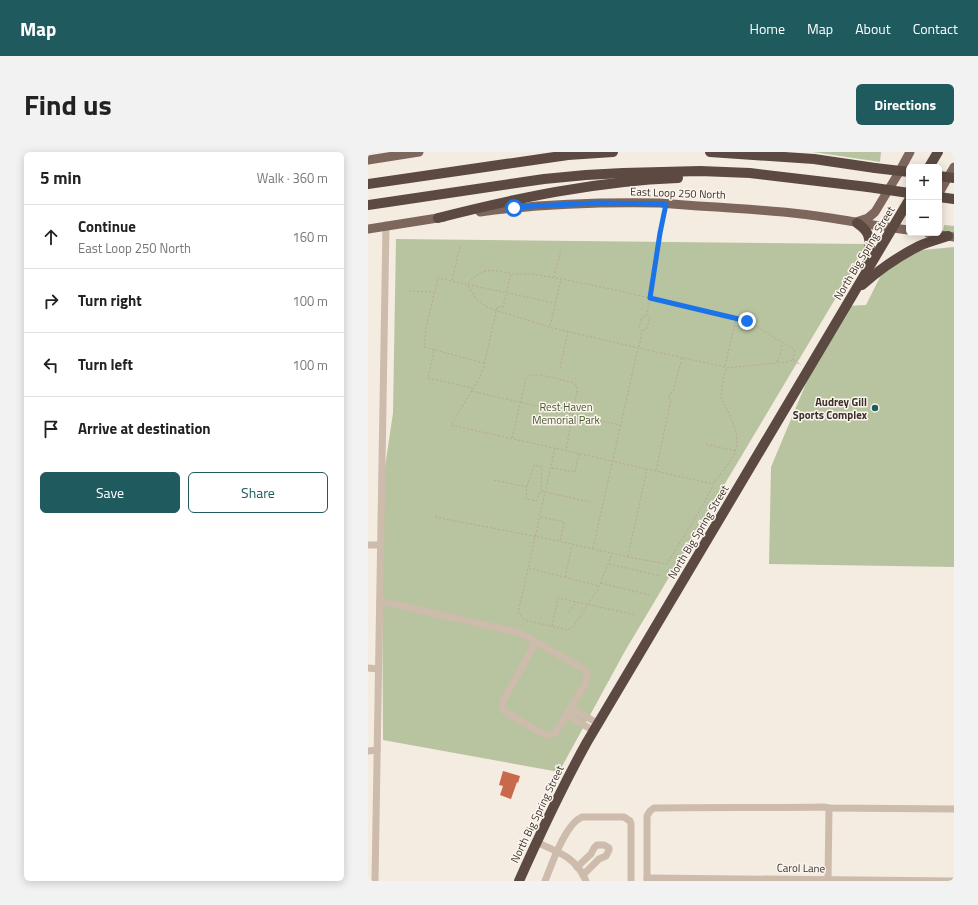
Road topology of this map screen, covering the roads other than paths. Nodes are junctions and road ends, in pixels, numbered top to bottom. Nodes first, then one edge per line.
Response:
1 (419, 152) edge
2 (613, 152) edge
3 (710, 152) edge
4 (770, 152) edge
5 (910, 152) edge
6 (938, 152) edge
7 (384, 155) edge
8 (814, 159) junction
9 (368, 160) edge
10 (931, 164) edge
11 (954, 167) edge
12 (906, 172) edge
13 (942, 176) edge
14 (798, 178) junction
15 (954, 178) edge
16 (368, 184) edge
17 (942, 188) edge
18 (906, 193) edge
19 (942, 197) edge
20 (954, 199) edge
21 (368, 205) edge
22 (906, 205) edge
23 (438, 218) junction
24 (855, 222) junction
25 (386, 226) junction
26 (892, 228) junction
27 (368, 229) edge
28 (906, 230) edge
29 (944, 235) edge
30 (864, 276) junction
31 (856, 290) junction
32 (368, 545) edge
33 (380, 546) junction
34 (380, 601) junction
35 (536, 642) junction
36 (368, 668) edge
37 (378, 668) junction
38 (571, 708) junction
39 (566, 715) junction
40 (596, 727) junction
41 (368, 750) edge
42 (377, 750) junction
43 (829, 808) junction
44 (954, 809) edge
45 (372, 834) edge
46 (536, 842) junction
47 (557, 852) junction
48 (577, 866) junction
49 (585, 878) edge
50 (647, 879) edge
51 (828, 880) edge
52 (375, 881) edge
53 (519, 881) edge
54 (545, 881) edge
55 (631, 881) edge
56 (954, 881) edge

1 - 7 main road
2 - 16 highway
3 - 8 highway
4 - 8 highway
5 - 24 main road
6 - 10 highway
7 - 9 main road
8 - 12 highway, bridge
11 - 17 main road
13 - 15 highway, bridge
14 - 18 highway, bridge
14 - 21 highway
14 - 23 highway
19 - 20 highway
22 - 26 highway, North Big Spring Street
23 - 24 main road, East Loop 250 North
23 - 25 main road, East Loop 250 North
24 - 26 main road, East Loop 250 North
24 - 30 highway
25 - 27 main road, East Loop 250 North
25 - 33 street
26 - 28 main road, East Loop 250 North
26 - 30 highway, North Big Spring Street
29 - 31 highway
30 - 31 highway, North Big Spring Street
31 - 40 highway, North Big Spring Street
32 - 33 street
33 - 34 street
34 - 35 street
34 - 37 street
35 - 38 street
35 - 39 street
36 - 37 street
37 - 42 street
38 - 39 street
38 - 40 street
39 - 40 street
40 - 46 highway, North Big Spring Street
41 - 42 street
42 - 45 street
43 - 44 street
43 - 50 street
43 - 51 street
45 - 52 street
46 - 47 street
46 - 53 highway, North Big Spring Street
47 - 48 street
47 - 54 street
47 - 55 street
48 - 49 street
48 - 49 street
50 - 51 street, Carol Lane
51 - 56 street, Carol Lane

